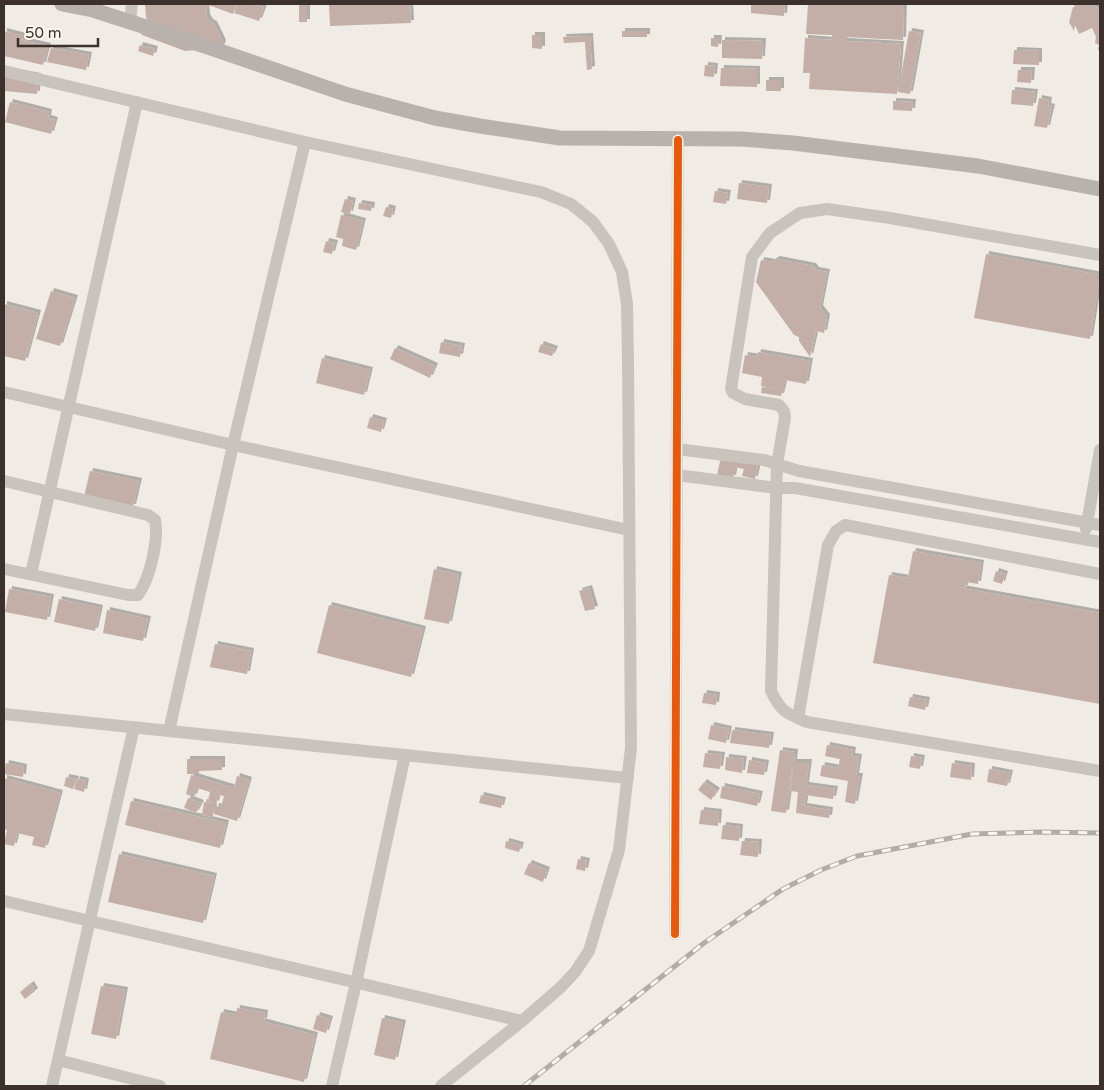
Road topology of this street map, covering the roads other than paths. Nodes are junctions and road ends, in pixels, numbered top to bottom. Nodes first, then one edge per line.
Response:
1 (62, 4) edge
2 (132, 4) edge
3 (130, 22) junction
4 (4, 71) edge
5 (137, 102) junction
6 (678, 140) junction
7 (305, 142) junction
8 (1100, 189) edge
9 (1100, 255) edge
10 (4, 392) edge
11 (69, 407) junction
12 (233, 445) junction
13 (677, 449) junction
14 (1100, 450) edge
15 (777, 464) junction
16 (677, 475) junction
17 (4, 481) edge
18 (776, 488) junction
19 (50, 492) junction
20 (1094, 524) edge
21 (629, 530) junction
22 (1084, 540) junction
23 (1100, 542) edge
24 (4, 568) edge
25 (31, 574) junction
26 (1100, 574) edge
27 (4, 714) edge
28 (798, 718) junction
29 (134, 727) junction
30 (169, 731) junction
31 (404, 755) junction
32 (1100, 771) edge
33 (628, 778) junction
34 (4, 901) edge
35 (90, 921) junction
36 (675, 934) dead end
37 (356, 983) junction
38 (522, 1021) junction
39 (58, 1060) junction
40 (52, 1086) edge
41 (160, 1086) edge
42 (332, 1086) edge
43 (441, 1086) edge

1 - 3 main road
2 - 3 street
3 - 6 main road
4 - 5 street
5 - 7 street
5 - 11 street
6 - 8 main road
6 - 13 street
7 - 12 street
7 - 21 street
9 - 15 street
10 - 11 street
11 - 12 street
11 - 19 street
12 - 21 street
12 - 30 street
13 - 15 street
13 - 16 street
14 - 20 street
15 - 18 street
15 - 20 street
16 - 18 street
16 - 36 street
17 - 19 street
18 - 22 street
18 - 28 street
19 - 25 street
19 - 25 street
20 - 22 street
21 - 33 street
22 - 23 street
24 - 25 street
26 - 28 street
27 - 29 street
28 - 32 street
29 - 30 street
29 - 35 street
30 - 31 street
31 - 33 street
31 - 37 street
33 - 38 street
34 - 35 street
35 - 37 street
35 - 39 street
37 - 38 street
37 - 42 street
38 - 43 street
39 - 40 street
39 - 41 street

